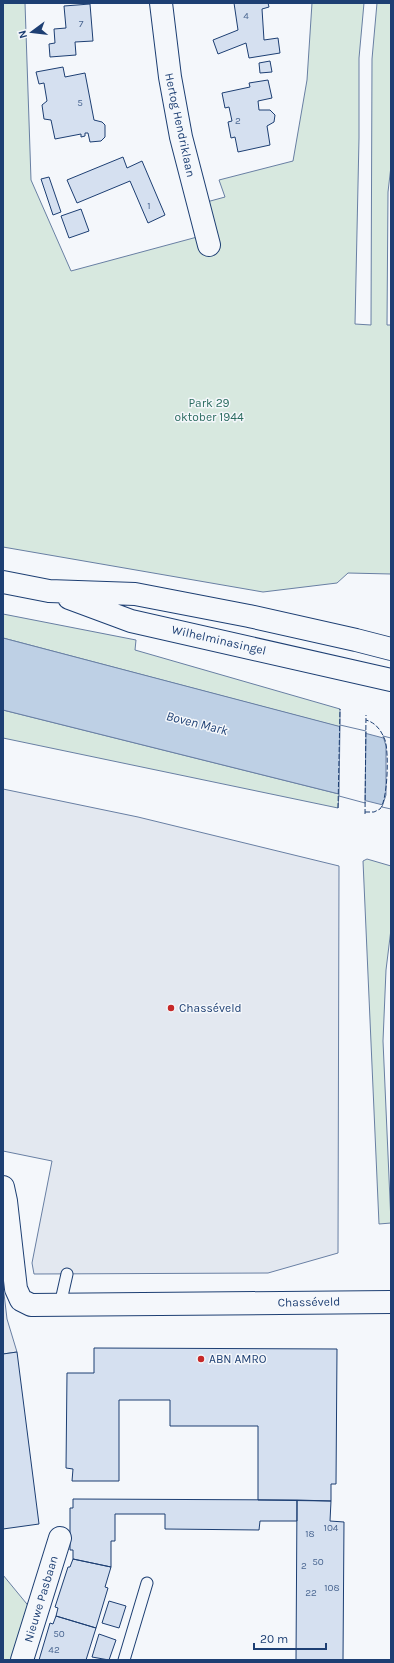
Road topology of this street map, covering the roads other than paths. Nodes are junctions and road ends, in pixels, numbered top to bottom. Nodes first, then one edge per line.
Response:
1 (161, 3) edge
2 (209, 245) dead end
3 (3, 582) edge
4 (49, 591) junction
5 (391, 650) edge
6 (391, 680) edge
7 (3, 1187) edge
8 (67, 1274) dead end
9 (391, 1302) edge
10 (60, 1305) junction
11 (60, 1538) dead end
12 (147, 1583) dead end
13 (22, 1660) edge
14 (124, 1660) edge

1 - 2 street, Hertog Hendriklaan
3 - 4 street, Wilhelminasingel
4 - 5 street, Wilhelminasingel
4 - 6 street, Wilhelminasingel
7 - 10 street, Chasséveld
8 - 10 lane
9 - 10 street, Chasséveld
11 - 13 street, Nieuwe Pasbaan
12 - 14 lane

